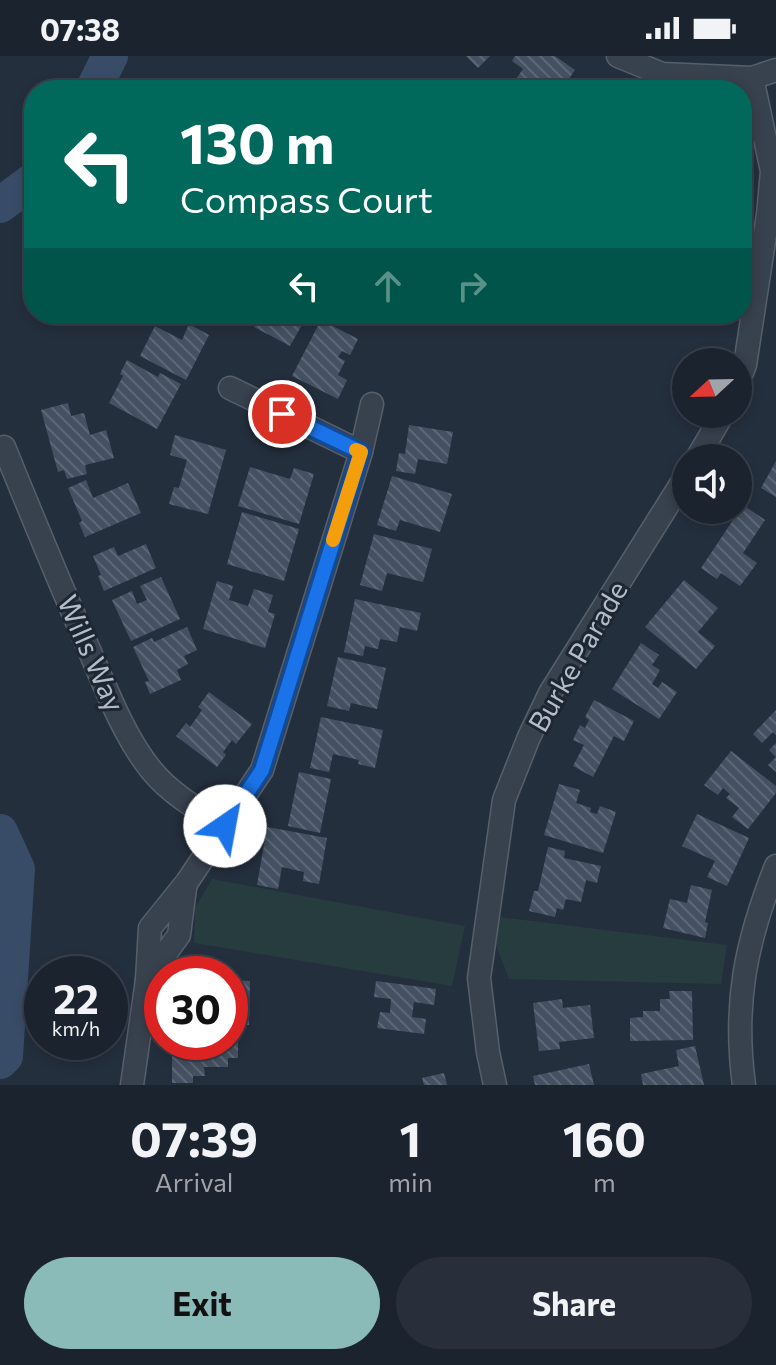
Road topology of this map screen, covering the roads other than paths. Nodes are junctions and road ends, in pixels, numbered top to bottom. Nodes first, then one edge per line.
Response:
1 (618, 56) edge
2 (776, 70) edge
3 (752, 78) junction
4 (752, 319) edge
5 (751, 324) edge
6 (748, 348) edge
7 (230, 388) dead end
8 (372, 404) dead end
9 (4, 447) dead end
10 (361, 452) junction
11 (672, 498) edge
12 (225, 826) junction
13 (776, 866) edge
14 (132, 1085) edge
15 (495, 1085) edge
16 (744, 1085) edge

1 - 3 street
2 - 3 street
3 - 4 street
5 - 6 street
7 - 10 street
8 - 10 street
9 - 12 street, Wills Way
10 - 12 street
11 - 15 street, Burke Parade
12 - 14 street
13 - 16 street

